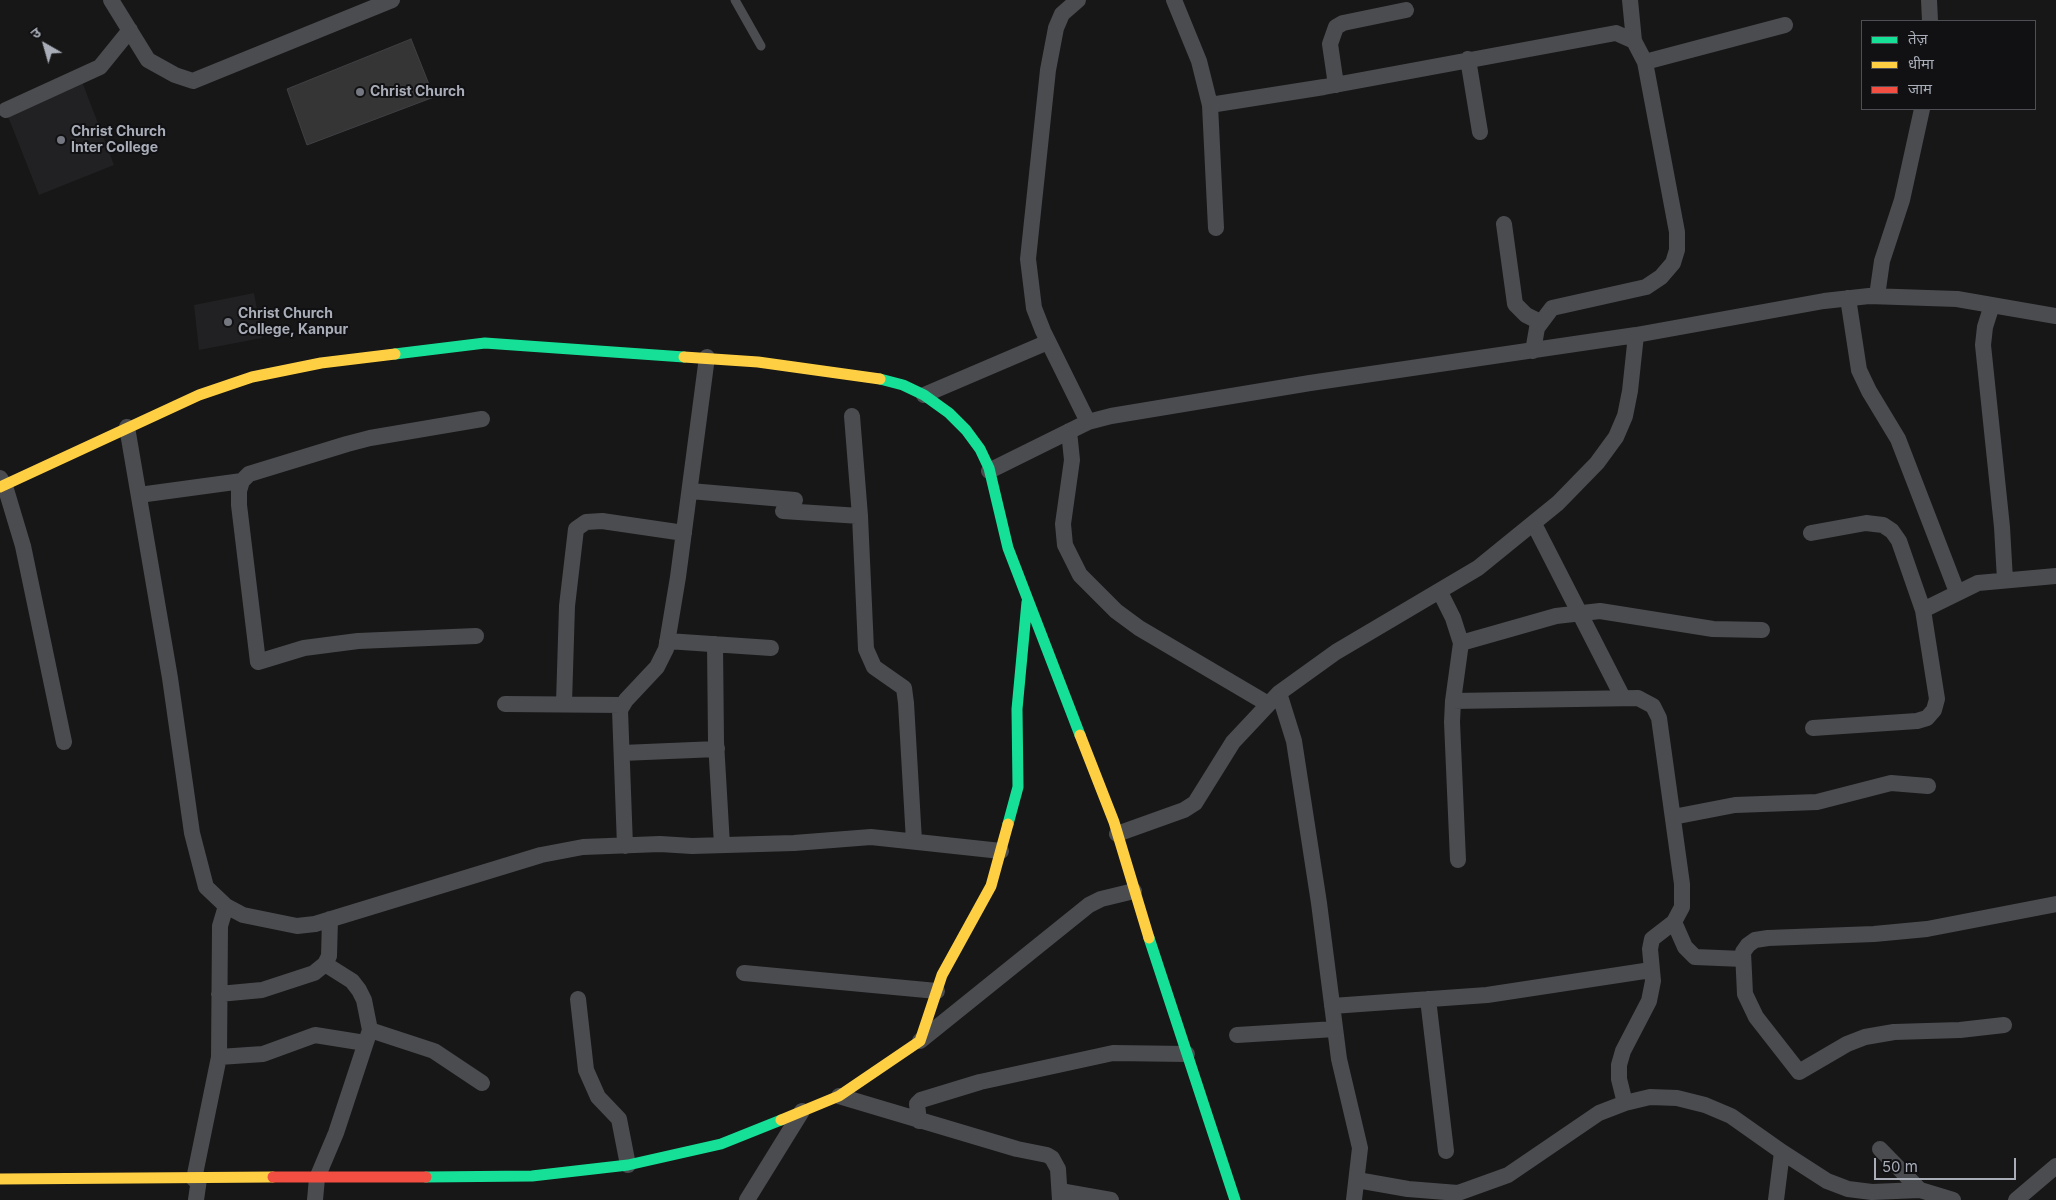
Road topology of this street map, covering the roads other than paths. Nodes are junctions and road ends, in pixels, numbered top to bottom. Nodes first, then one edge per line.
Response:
1 (111, 0) edge
2 (392, 0) edge
3 (735, 0) edge
4 (1078, 0) edge
5 (1174, 0) edge
6 (1630, 0) edge
7 (1929, 0) edge
8 (1406, 10) dead end
9 (1930, 20) edge
10 (1785, 25) dead end
11 (130, 30) junction
12 (1634, 41) junction
13 (761, 46) dead end
14 (1468, 59) junction
15 (1645, 62) junction
16 (1336, 85) junction
17 (1210, 105) junction
18 (6, 110) dead end
19 (1922, 110) edge
20 (1480, 132) dead end
21 (1504, 224) dead end
22 (1216, 228) dead end
23 (1877, 296) junction
24 (1848, 298) junction
25 (1992, 305) junction
26 (2056, 316) edge
27 (1540, 322) junction
28 (1636, 335) junction
29 (1048, 342) junction
30 (1533, 351) junction
31 (707, 357) junction
32 (924, 394) junction
33 (852, 416) dead end
34 (482, 419) dead end
35 (1088, 422) junction
36 (127, 427) junction
37 (1069, 431) junction
38 (989, 471) junction
39 (242, 481) junction
40 (2, 484) edge
41 (690, 491) junction
42 (139, 495) junction
43 (795, 500) dead end
44 (783, 511) dead end
45 (860, 516) junction
46 (1534, 524) junction
47 (684, 533) junction
48 (1811, 533) dead end
49 (2056, 576) edge
50 (2006, 580) junction
51 (1440, 592) junction
52 (1957, 592) junction
53 (1028, 599) junction
54 (1923, 610) junction
55 (1580, 613) junction
56 (1762, 630) dead end
57 (476, 636) dead end
58 (667, 641) junction
59 (715, 644) junction
60 (1461, 644) junction
61 (771, 648) dead end
62 (1274, 698) junction
63 (1623, 698) junction
64 (1453, 701) junction
65 (564, 703) junction
66 (505, 704) dead end
67 (622, 705) junction
68 (1812, 728) dead end
69 (64, 742) dead end
70 (717, 749) junction
71 (622, 753) junction
72 (1928, 786) dead end
73 (1673, 818) junction
74 (1117, 834) junction
75 (914, 842) junction
76 (722, 845) junction
77 (625, 846) junction
78 (1001, 850) junction
79 (1458, 860) dead end
80 (1134, 891) junction
81 (2056, 904) edge
82 (226, 906) junction
83 (330, 920) junction
84 (1674, 922) junction
85 (1743, 959) junction
86 (325, 964) junction
87 (1651, 970) junction
88 (744, 973) dead end
89 (937, 991) junction
90 (219, 994) junction
91 (1428, 999) junction
92 (578, 1000) dead end
93 (1332, 1006) junction
94 (2004, 1025) dead end
95 (1335, 1029) junction
96 (1237, 1035) dead end
97 (368, 1037) junction
98 (920, 1041) junction
99 (1187, 1054) junction
100 (219, 1057) junction
101 (482, 1083) dead end
102 (839, 1096) junction
103 (1625, 1103) junction
104 (802, 1111) junction
105 (920, 1121) junction
106 (1880, 1149) dead end
107 (1446, 1151) dead end
108 (1782, 1152) junction
109 (628, 1165) junction
110 (2056, 1166) edge
111 (317, 1178) junction
112 (0, 1179) edge
113 (196, 1179) junction
114 (1357, 1180) junction
115 (1920, 1190) junction
116 (1060, 1196) edge
117 (1871, 1196) edge
118 (196, 1200) edge
119 (315, 1200) edge
120 (747, 1200) edge
121 (1111, 1200) edge
122 (1235, 1200) edge
123 (1354, 1200) edge
124 (1776, 1200) edge
125 (1953, 1200) edge
126 (2016, 1200) edge

1 - 11 street
2 - 11 street
3 - 13 lane
4 - 29 street
5 - 17 street
6 - 12 street
7 - 9 street
8 - 16 street
10 - 15 street
11 - 18 street
12 - 14 street
12 - 15 street
14 - 16 street
14 - 20 street
15 - 27 street
16 - 17 street
17 - 22 street
19 - 23 street
21 - 27 street
23 - 24 street
23 - 25 street
24 - 28 street
24 - 52 street
25 - 26 street
25 - 50 street
27 - 30 street
28 - 30 street
28 - 46 street
29 - 32 street
29 - 35 street
30 - 35 street
31 - 32 street
31 - 36 street
31 - 41 street
32 - 38 street
33 - 45 street
34 - 39 street
35 - 37 street
36 - 40 street
36 - 42 street
37 - 38 street
37 - 62 street
38 - 53 street
39 - 42 street
39 - 57 street
40 - 69 street
41 - 43 street
41 - 47 street
42 - 82 street
44 - 45 street
45 - 75 street
46 - 51 street
46 - 55 street
47 - 58 street
47 - 65 street
48 - 54 street
49 - 50 street
50 - 52 street
51 - 60 street
51 - 62 street
52 - 54 street
53 - 74 street
53 - 78 street
54 - 68 street
55 - 56 street
55 - 60 street
55 - 63 street
58 - 59 street
58 - 67 street
59 - 61 street
59 - 70 street
60 - 64 street
62 - 74 street
62 - 93 street
63 - 64 street
63 - 73 street
64 - 79 street
65 - 66 street
65 - 67 street
67 - 71 street
70 - 71 street
70 - 76 street
71 - 77 street
72 - 73 street
73 - 84 street
74 - 80 street
75 - 76 street
75 - 78 street
76 - 77 street
77 - 83 street
78 - 89 street
80 - 98 street
80 - 99 street
81 - 85 street
82 - 83 street
82 - 90 street
83 - 86 street
84 - 85 street
84 - 87 street
85 - 94 street
86 - 90 street
86 - 97 street
87 - 91 street
87 - 103 street
88 - 89 street
89 - 98 street
90 - 100 street
91 - 93 street
91 - 107 street
92 - 109 street
93 - 95 street
95 - 96 street
95 - 114 street
97 - 100 street
97 - 101 street
97 - 111 street
98 - 102 street
99 - 105 street
99 - 122 street
100 - 113 street
102 - 104 street
102 - 105 street
103 - 108 street
103 - 114 street
104 - 109 street
104 - 120 street
105 - 116 street
106 - 115 street
108 - 117 street
108 - 124 street
109 - 111 street
110 - 126 street
111 - 113 street
111 - 119 street
112 - 113 street
113 - 118 street
114 - 123 street
115 - 117 street
115 - 125 street
116 - 121 street

